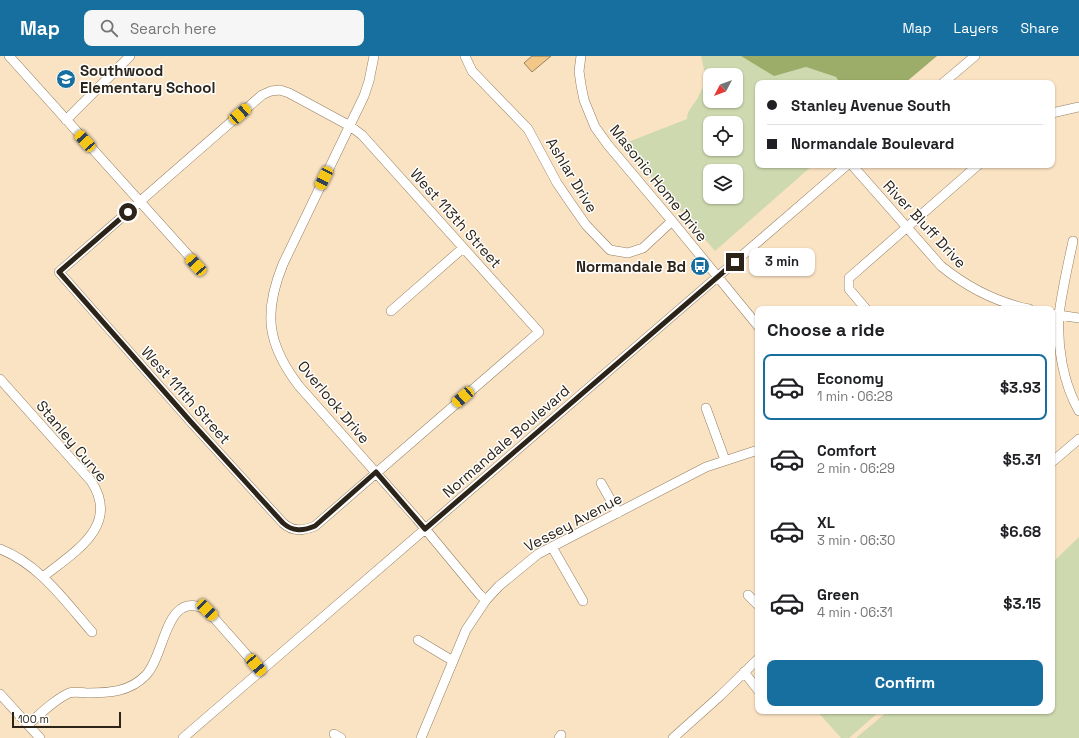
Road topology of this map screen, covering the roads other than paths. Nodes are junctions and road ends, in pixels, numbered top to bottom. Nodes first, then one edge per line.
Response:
1 (9, 56) edge
2 (130, 56) edge
3 (374, 56) edge
4 (465, 56) edge
5 (581, 56) edge
6 (975, 56) edge
7 (947, 80) edge
8 (1079, 107) edge
9 (1055, 112) edge
10 (66, 120) junction
11 (350, 126) junction
12 (844, 168) edge
13 (855, 168) edge
14 (975, 168) edge
15 (140, 202) junction
16 (672, 220) junction
17 (907, 228) junction
18 (1073, 241) dead end
19 (463, 248) junction
20 (196, 265) dead end
21 (59, 272) joint
22 (717, 277) junction
23 (863, 306) edge
24 (1018, 306) edge
25 (391, 311) dead end
26 (1056, 314) edge
27 (1079, 318) edge
28 (755, 322) edge
29 (0, 379) edge
30 (706, 408) dead end
31 (1079, 411) edge
32 (1079, 440) edge
33 (755, 451) edge
34 (726, 460) junction
35 (1055, 460) edge
36 (376, 472) junction
37 (601, 483) dead end
38 (618, 513) junction
39 (425, 529) junction
40 (552, 546) junction
41 (0, 549) edge
42 (43, 577) junction
43 (748, 595) dead end
44 (486, 600) junction
45 (583, 601) dead end
46 (755, 602) edge
47 (92, 632) dead end
48 (418, 640) dead end
49 (453, 661) junction
50 (755, 662) edge
51 (261, 671) junction
52 (744, 672) junction
53 (755, 686) edge
54 (0, 694) edge
55 (28, 725) junction
56 (40, 738) edge
57 (183, 738) edge
58 (420, 738) edge
59 (673, 738) edge

1 - 10 street
2 - 10 street
3 - 11 street, Overlook Drive
4 - 16 street, Ashlar Drive
5 - 16 street, Masonic Home Drive
6 - 7 street
8 - 9 street
10 - 15 street
11 - 15 street, West 113th Street
11 - 19 street, West 113th Street
11 - 36 street, Overlook Drive
12 - 22 street, Normandale Boulevard
13 - 17 street, River Bluff Drive
14 - 17 street
15 - 20 street
15 - 21 street, West 113th Street
16 - 22 street, Masonic Home Drive
17 - 23 street
17 - 24 street, River Bluff Drive
18 - 26 street
19 - 25 street
19 - 36 street, West 113th Street
21 - 36 street, West 111th Street
22 - 28 street, Masonic Home Drive
22 - 39 street, Normandale Boulevard
26 - 27 street
26 - 31 street
29 - 42 street, Stanley Curve
30 - 34 street
32 - 35 street
33 - 34 street, Vessey Avenue
34 - 38 street, Vessey Avenue
36 - 39 street, Overlook Drive
37 - 38 street
38 - 40 street, Vessey Avenue
39 - 44 street, Overlook Drive
39 - 51 street, Normandale Boulevard
40 - 44 street, Vessey Avenue
40 - 45 street
41 - 42 street
42 - 47 street
43 - 46 street
44 - 49 street, Vessey Avenue
48 - 49 street
49 - 58 street, Vessey Avenue
50 - 52 street
51 - 55 street
51 - 57 street, Normandale Boulevard
52 - 53 street
52 - 59 street
54 - 55 street
55 - 56 street

